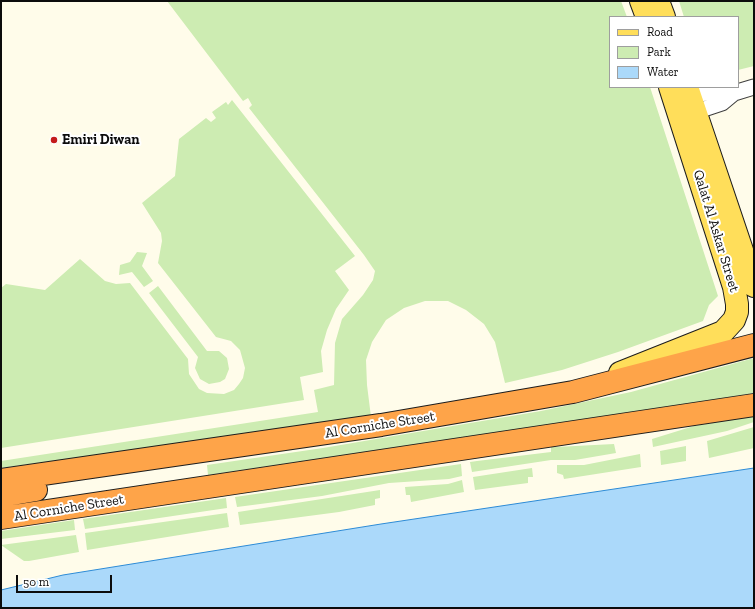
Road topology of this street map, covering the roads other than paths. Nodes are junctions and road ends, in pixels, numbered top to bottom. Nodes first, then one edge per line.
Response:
1 (641, 1) edge
2 (658, 1) edge
3 (647, 16) edge
4 (664, 16) edge
5 (754, 87) edge
6 (671, 88) edge
7 (689, 102) edge
8 (754, 286) edge
9 (754, 345) edge
10 (573, 392) junction
11 (754, 405) edge
12 (135, 461) junction
13 (1, 480) edge
14 (1, 496) edge
15 (1, 518) edge

1 - 3 main road
2 - 4 main road
5 - 7 street
6 - 7 main road, Qalat Al Askar Street
7 - 8 main road, Qalat Al Askar Street
7 - 10 main road, Qalat Al Askar Street
9 - 10 highway, Al Corniche Street
10 - 12 highway, Al Corniche Street
11 - 15 highway, Al Corniche Street
12 - 13 highway, Al Corniche Street
12 - 14 highway

